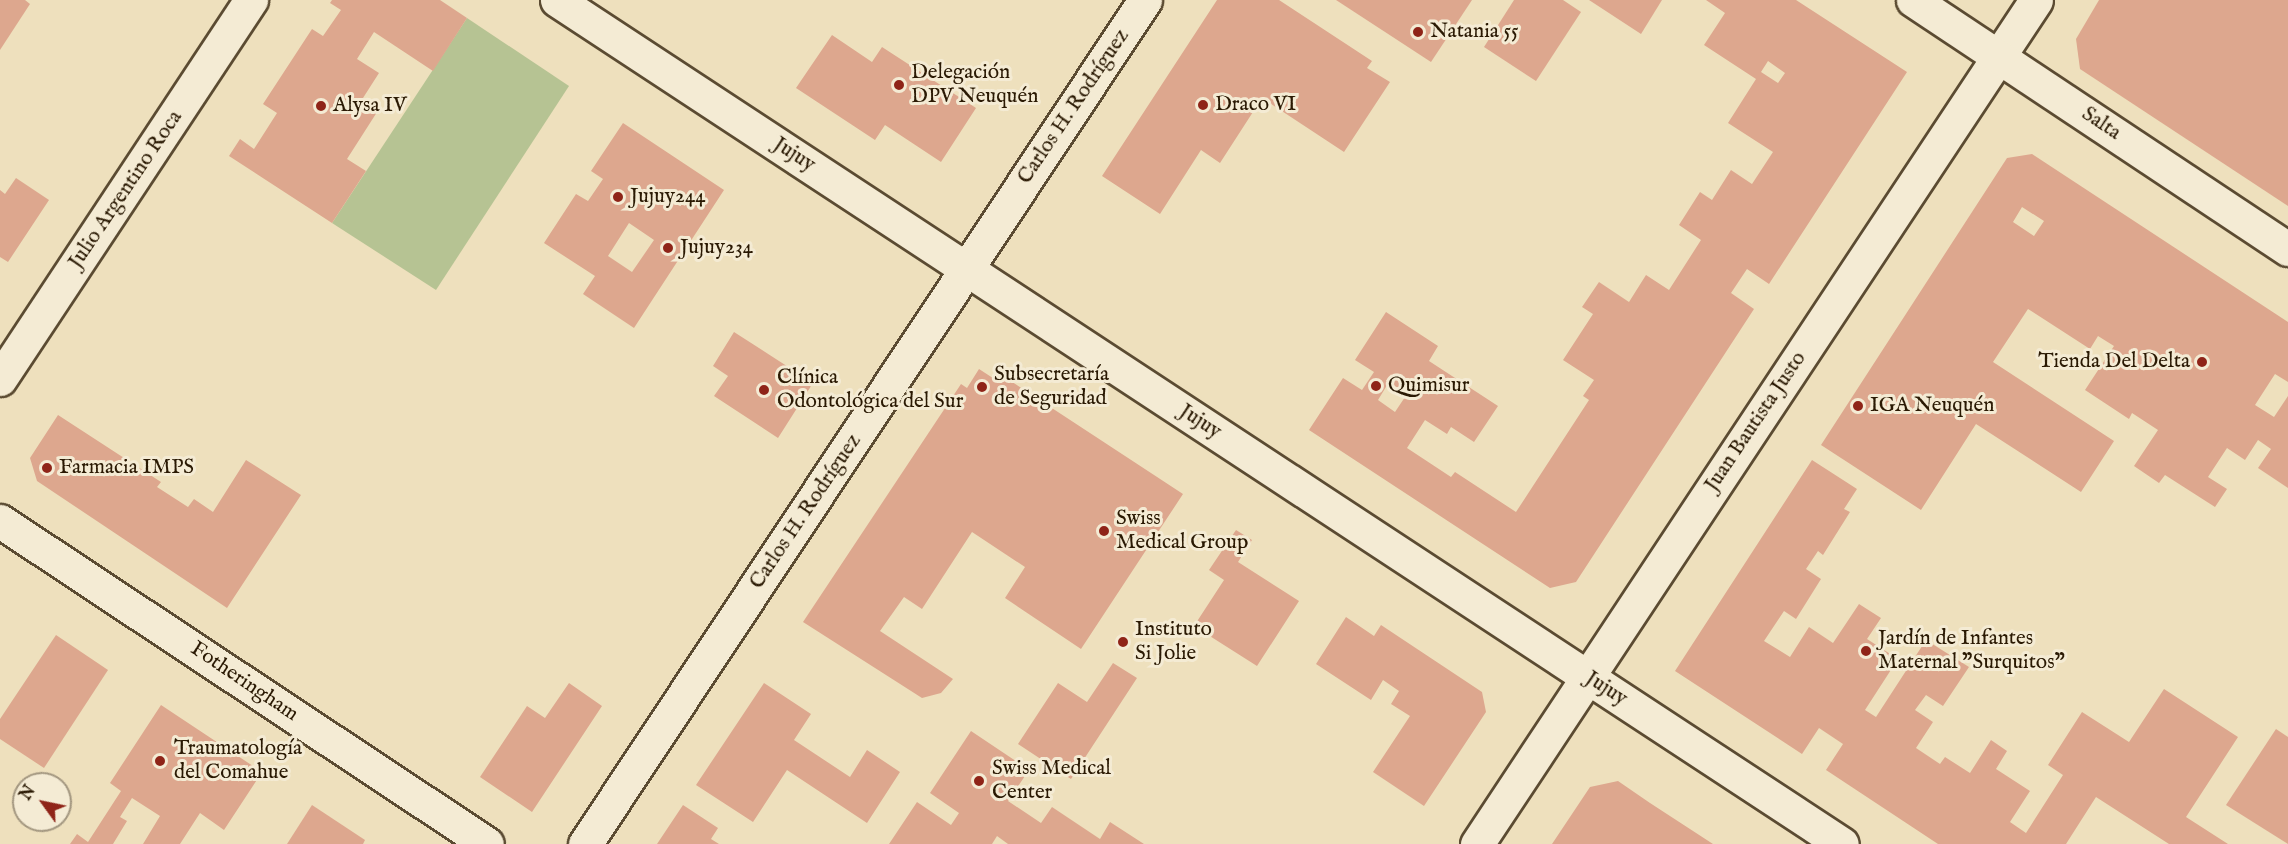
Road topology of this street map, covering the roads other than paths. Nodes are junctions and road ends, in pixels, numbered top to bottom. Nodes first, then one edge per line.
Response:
1 (251, 0) edge
2 (557, 0) edge
3 (1145, 0) edge
4 (1913, 0) edge
5 (2036, 0) edge
6 (1998, 57) junction
7 (2288, 249) edge
8 (967, 269) junction
9 (0, 379) edge
10 (0, 521) edge
11 (1587, 677) junction
12 (487, 844) edge
13 (585, 844) edge
14 (1477, 844) edge
15 (1842, 844) edge

1 - 9 street, Julio Argentino Roca
2 - 8 street, Jujuy
3 - 8 street, Carlos H. Rodríguez
4 - 6 street, Salta
5 - 6 street, Juan Bautista Justo
6 - 7 street, Salta
6 - 11 street, Juan Bautista Justo
8 - 11 street, Jujuy
8 - 13 street, Carlos H. Rodríguez
10 - 12 street, Fotheringham
11 - 14 street, Juan Bautista Justo
11 - 15 street, Jujuy

